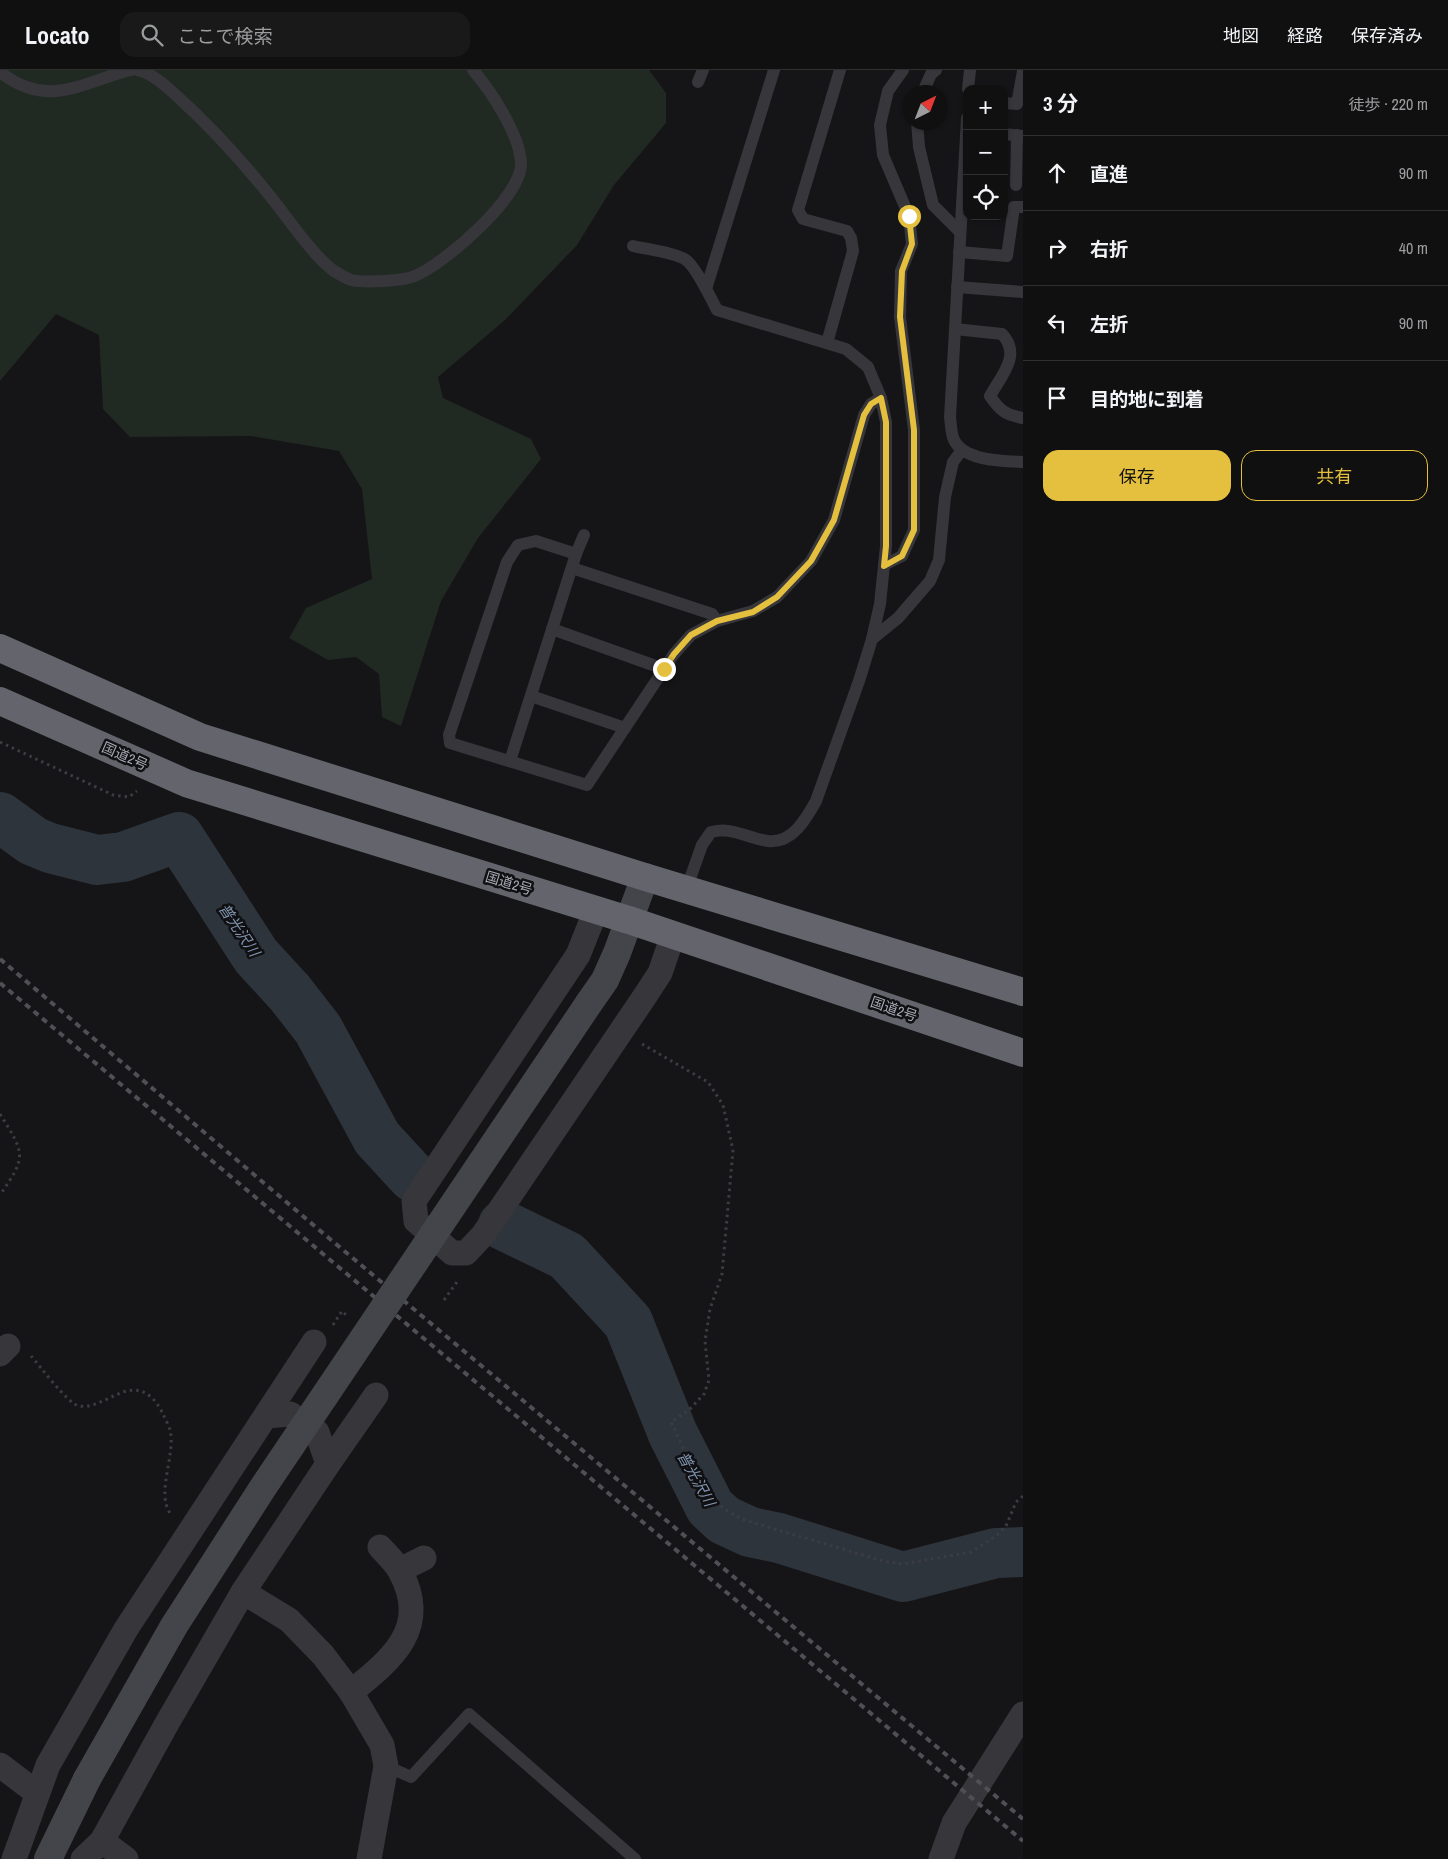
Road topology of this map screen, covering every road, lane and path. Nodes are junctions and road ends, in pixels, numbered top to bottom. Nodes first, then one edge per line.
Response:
1 (131, 70) edge
2 (137, 70) edge
3 (473, 70) edge
4 (774, 70) edge
5 (840, 70) edge
6 (903, 70) edge
7 (936, 70) edge
8 (970, 70) edge
9 (1023, 71) edge
10 (0, 72) edge
11 (926, 85) edge
12 (968, 85) edge
13 (1008, 103) edge
14 (918, 130) edge
15 (1015, 135) edge
16 (1014, 185) edge
17 (963, 202) edge
18 (1023, 207) edge
19 (960, 232) junction
20 (633, 246) dead end
21 (959, 252) junction
22 (957, 286) junction
23 (706, 289) junction
24 (1023, 292) edge
25 (955, 329) junction
26 (827, 343) junction
27 (881, 398) junction
28 (1023, 418) edge
29 (962, 450) junction
30 (1023, 462) edge
31 (584, 535) dead end
32 (576, 554) junction
33 (884, 566) junction
34 (572, 568) junction
35 (717, 621) junction
36 (552, 630) junction
37 (872, 639) junction
38 (0, 648) edge
39 (664, 669) junction
40 (531, 696) junction
41 (0, 701) edge
42 (625, 728) junction
43 (0, 742) edge
44 (510, 761) junction
45 (148, 766) junction
46 (644, 877) junction
47 (686, 890) junction
48 (596, 910) junction
49 (629, 920) junction
50 (673, 935) junction
51 (1023, 992) edge
52 (621, 1032) junction
53 (1023, 1053) edge
54 (0, 1114) edge
55 (0, 1195) edge
56 (451, 1277) dead end
57 (444, 1300) dead end
58 (314, 1342) dead end
59 (11, 1350) edge
60 (376, 1395) dead end
61 (267, 1416) junction
62 (328, 1464) junction
63 (1023, 1496) edge
64 (188, 1531) junction
65 (380, 1547) dead end
66 (424, 1558) dead end
67 (400, 1570) junction
68 (243, 1592) junction
69 (352, 1692) junction
70 (1023, 1714) edge
71 (0, 1765) edge
72 (386, 1766) junction
73 (38, 1793) junction
74 (102, 1841) junction
75 (14, 1859) edge
76 (48, 1859) edge
77 (83, 1859) edge
78 (126, 1859) edge
79 (368, 1859) edge
80 (635, 1859) edge
81 (941, 1859) edge

1 - 10 lane
2 - 3 lane
4 - 23 lane
5 - 26 lane
6 - 33 lane
7 - 11 lane
8 - 12 lane
9 - 13 lane
14 - 19 lane
15 - 16 lane
17 - 19 lane
18 - 21 lane
19 - 21 lane
20 - 23 lane
21 - 22 lane
22 - 24 lane
22 - 25 lane
23 - 26 lane
25 - 28 lane
25 - 29 lane
26 - 27 lane
27 - 33 lane
27 - 35 lane
29 - 30 lane
29 - 37 lane
31 - 32 lane
32 - 34 lane
32 - 44 lane
33 - 37 lane
34 - 35 lane
34 - 36 lane
35 - 39 lane
36 - 39 lane
36 - 40 lane
37 - 47 lane
38 - 46 highway
39 - 42 lane
40 - 42 lane
40 - 44 lane
41 - 45 highway, 国道2号
42 - 44 lane
43 - 45 path
45 - 48 highway, 国道2号
46 - 47 highway
46 - 49 street
47 - 51 highway
48 - 49 highway, 国道2号
48 - 52 street
49 - 50 highway, 国道2号
49 - 76 street, bridge
50 - 52 street
50 - 53 highway, 国道2号
52 - 63 path
54 - 55 path
56 - 57 path
58 - 61 street
59 - 64 path
60 - 62 street
61 - 62 street
61 - 64 street
62 - 68 street
64 - 73 street
65 - 67 street
66 - 67 street
67 - 69 street
68 - 69 street
68 - 74 street
69 - 72 street
70 - 81 street
71 - 73 street
72 - 79 street
72 - 80 lane
73 - 75 street
74 - 77 street
74 - 78 street

